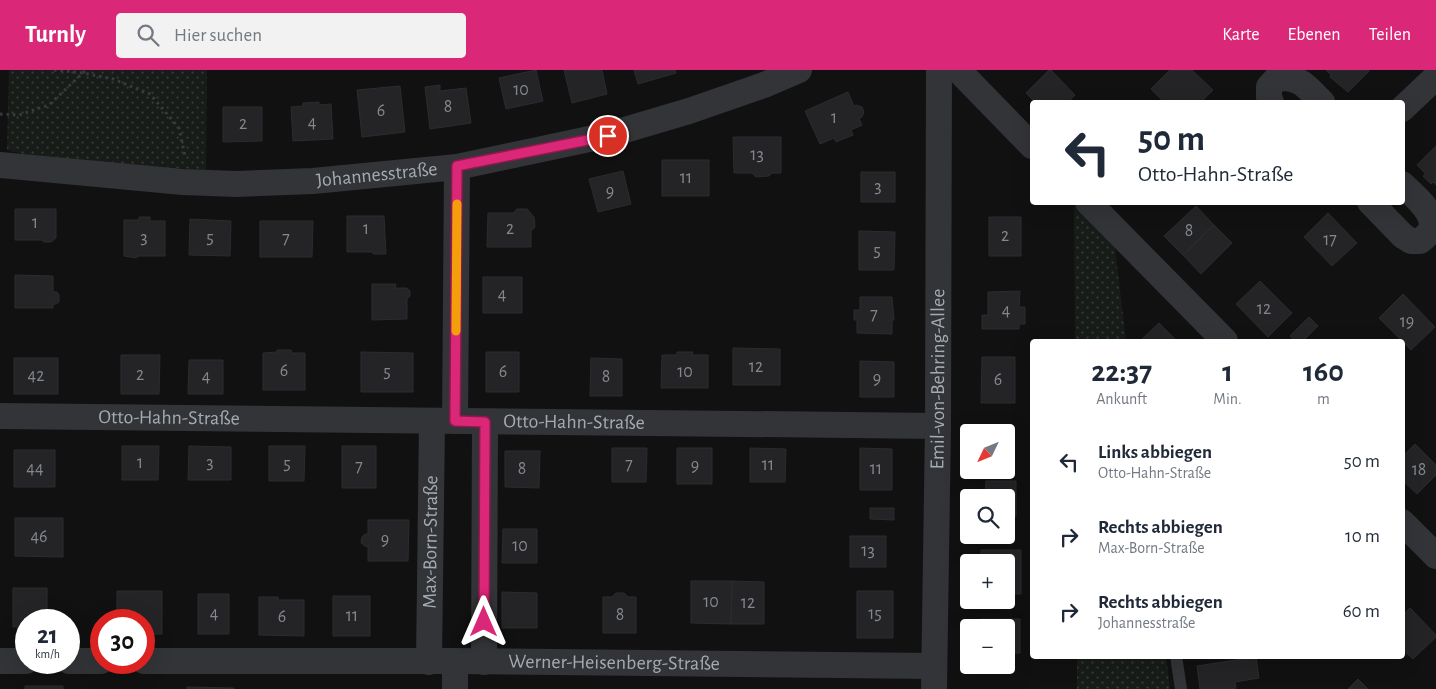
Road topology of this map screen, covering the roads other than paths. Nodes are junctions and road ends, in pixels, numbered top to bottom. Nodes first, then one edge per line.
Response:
1 (799, 70) edge
2 (939, 70) edge
3 (958, 70) edge
4 (1436, 77) edge
5 (1270, 100) edge
6 (1320, 100) edge
7 (1405, 107) edge
8 (1030, 144) edge
9 (0, 165) edge
10 (457, 166) junction
11 (1405, 187) edge
12 (1091, 205) edge
13 (1373, 205) edge
14 (1223, 339) edge
15 (0, 416) edge
16 (444, 422) junction
17 (485, 422) junction
18 (938, 426) junction
19 (1405, 525) edge
20 (1436, 556) edge
21 (1176, 659) edge
22 (0, 661) edge
23 (15, 661) edge
24 (155, 661) edge
25 (455, 661) junction
26 (429, 662) junction
27 (484, 662) junction
28 (934, 678) edge
29 (455, 689) edge
30 (1181, 689) edge

1 - 10 street, Johannesstraße
2 - 18 street, Emil-von-Behring-Allee
3 - 8 street
4 - 7 street
5 - 6 street
9 - 10 street, Johannesstraße
10 - 16 street, Max-Born-Straße
11 - 13 street
12 - 14 street
15 - 16 street, Otto-Hahn-Straße
16 - 17 street, Otto-Hahn-Straße
16 - 26 street, Max-Born-Straße
17 - 18 street, Otto-Hahn-Straße
17 - 27 street
18 - 28 street, Emil-von-Behring-Allee
19 - 20 street
21 - 30 lane
22 - 23 street
24 - 26 street, Werner-Heisenberg-Straße
25 - 26 street, Werner-Heisenberg-Straße
25 - 27 street, Werner-Heisenberg-Straße
25 - 29 street
27 - 28 street, Werner-Heisenberg-Straße

